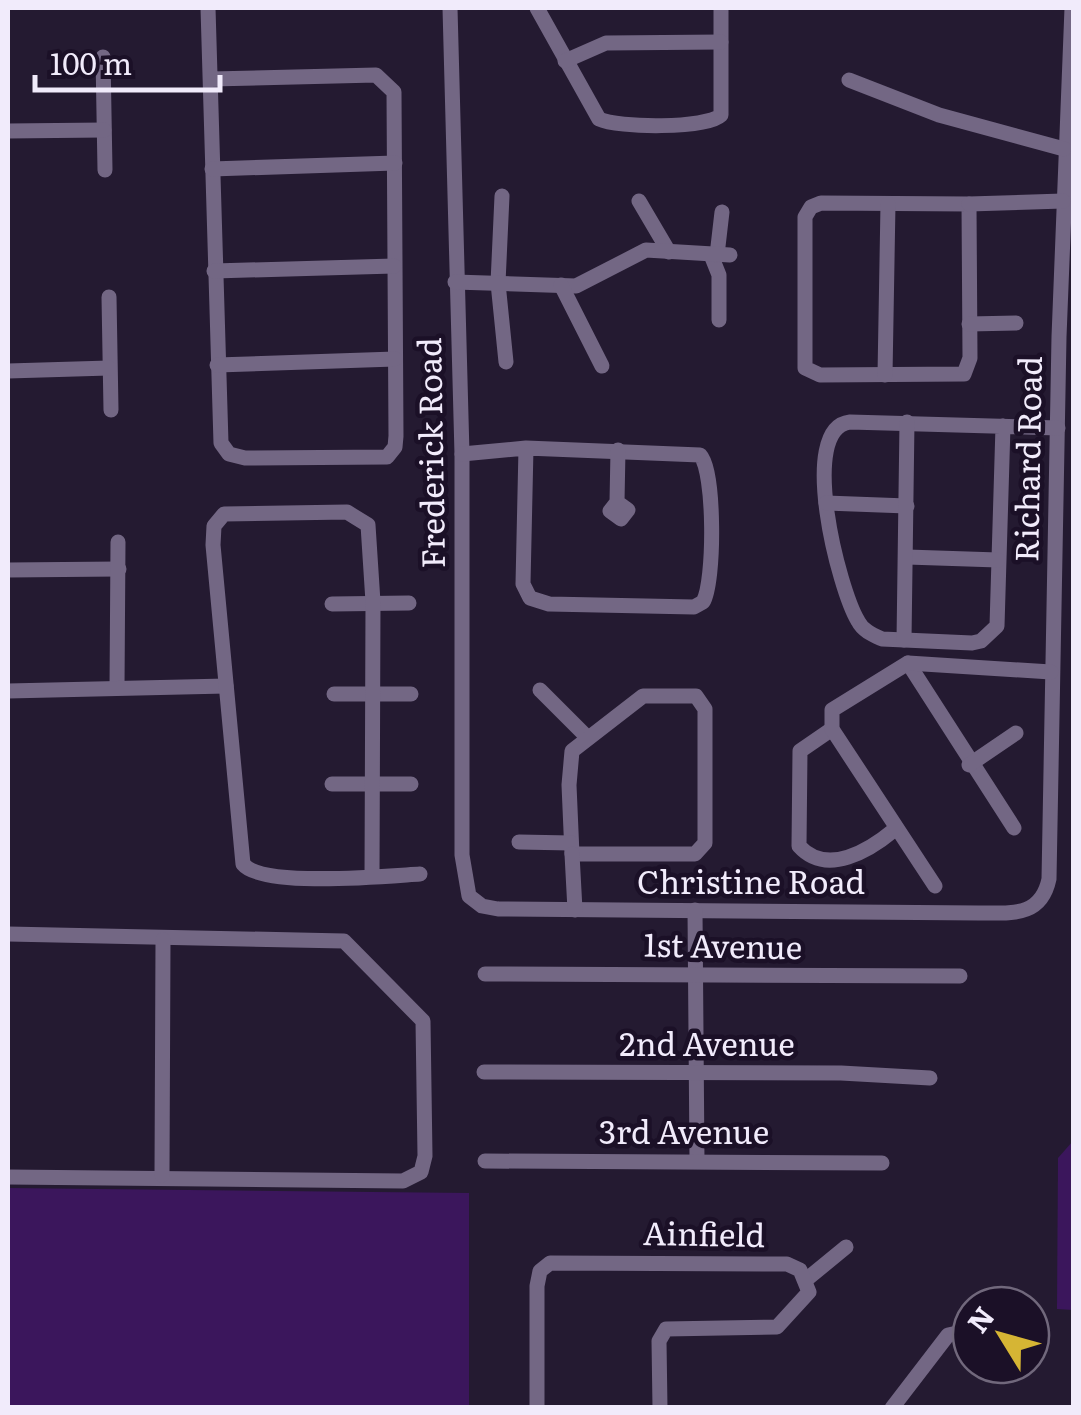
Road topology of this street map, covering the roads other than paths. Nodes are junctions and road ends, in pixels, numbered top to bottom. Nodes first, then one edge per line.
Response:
1 (208, 8) edge
2 (450, 8) edge
3 (537, 8) edge
4 (721, 8) edge
5 (1072, 8) edge
6 (721, 42) junction
7 (103, 58) dead end
8 (565, 61) junction
9 (211, 79) junction
10 (848, 80) dead end
11 (104, 130) junction
12 (8, 132) edge
13 (1064, 149) junction
14 (395, 162) junction
15 (105, 170) dead end
16 (212, 170) junction
17 (502, 196) dead end
18 (639, 201) dead end
19 (1063, 201) junction
20 (888, 204) junction
21 (970, 204) junction
22 (722, 212) dead end
23 (669, 252) junction
24 (720, 255) junction
25 (394, 266) junction
26 (214, 271) junction
27 (455, 282) junction
28 (498, 283) junction
29 (560, 285) junction
30 (109, 297) dead end
31 (719, 320) dead end
32 (1016, 323) dead end
33 (969, 324) junction
34 (1066, 337) edge
35 (395, 359) junction
36 (506, 362) dead end
37 (218, 365) junction
38 (602, 366) dead end
39 (110, 368) junction
40 (8, 371) edge
41 (884, 375) junction
42 (111, 410) dead end
43 (907, 422) junction
44 (1003, 426) junction
45 (1058, 428) junction
46 (526, 448) junction
47 (618, 450) junction
48 (462, 454) junction
49 (617, 502) dead end
50 (826, 504) junction
51 (907, 506) junction
52 (118, 542) dead end
53 (907, 558) junction
54 (998, 560) junction
55 (118, 569) junction
56 (8, 570) edge
57 (373, 602) junction
58 (410, 603) dead end
59 (332, 604) dead end
60 (904, 640) junction
61 (908, 663) junction
62 (1052, 672) junction
63 (226, 686) junction
64 (117, 688) junction
65 (540, 690) dead end
66 (8, 691) edge
67 (372, 692) junction
68 (334, 694) dead end
69 (411, 694) dead end
70 (831, 722) junction
71 (1016, 733) dead end
72 (588, 738) junction
73 (969, 764) junction
74 (332, 784) dead end
75 (373, 784) junction
76 (411, 784) dead end
77 (1014, 828) dead end
78 (894, 830) junction
79 (518, 842) dead end
80 (571, 849) junction
81 (420, 874) dead end
82 (372, 877) junction
83 (935, 886) dead end
84 (469, 896) joint
85 (1035, 907) joint
86 (575, 910) junction
87 (695, 910) junction
88 (8, 934) edge
89 (163, 940) junction
90 (697, 973) junction
91 (485, 974) dead end
92 (960, 976) dead end
93 (484, 1072) dead end
94 (696, 1074) junction
95 (930, 1078) dead end
96 (485, 1160) dead end
97 (697, 1161) junction
98 (882, 1163) dead end
99 (162, 1175) junction
100 (8, 1177) edge
101 (846, 1247) dead end
102 (808, 1279) junction
103 (951, 1334) edge
104 (537, 1408) edge
105 (660, 1408) edge
106 (892, 1408) edge

1 - 9 street
2 - 27 street, Frederick Road
3 - 8 street
4 - 6 street
5 - 13 street, Richard Road
6 - 8 street
6 - 8 street
7 - 11 street
9 - 14 street
9 - 16 street
10 - 13 street
11 - 12 street
11 - 15 street
13 - 19 street, Richard Road
14 - 16 street
14 - 25 street
16 - 26 street
17 - 28 street
18 - 23 street
19 - 21 street
19 - 34 street, Richard Road
20 - 21 street
20 - 41 street
20 - 41 street
21 - 33 street
22 - 24 street
23 - 24 street
23 - 29 street
24 - 31 street
25 - 26 street
25 - 35 street
26 - 37 street
27 - 28 street
27 - 48 street, Frederick Road
28 - 29 street
28 - 36 street
29 - 38 street
30 - 39 street
32 - 33 street
33 - 41 street
34 - 45 street, Richard Road
35 - 37 street
35 - 37 street
39 - 40 street
39 - 42 street
43 - 44 street
43 - 50 street
43 - 51 street
44 - 45 street
44 - 54 street
45 - 62 street, Richard Road
46 - 47 street
46 - 47 street
46 - 48 street
47 - 49 street
48 - 84 street, Frederick Road
50 - 51 street
50 - 60 street
51 - 53 street
52 - 55 street
53 - 54 street
53 - 60 street
54 - 60 street
55 - 56 street
55 - 64 street
57 - 58 street
57 - 59 street
57 - 63 street
57 - 67 street
61 - 62 street
61 - 70 street
61 - 73 street
62 - 85 street, Richard Road
63 - 64 street
63 - 82 street
64 - 66 street
65 - 72 street
67 - 68 street
67 - 69 street
67 - 75 street
70 - 78 street
70 - 78 street
71 - 73 street
72 - 80 street
72 - 80 street
73 - 77 street
74 - 75 street
75 - 76 street
75 - 82 street
78 - 83 street
79 - 80 street
80 - 86 street
81 - 82 street
84 - 86 street, Christine Road
85 - 87 street, Christine Road
86 - 87 street, Christine Road
87 - 90 street
88 - 89 street
89 - 99 street
89 - 99 street
90 - 91 street, 1st Avenue
90 - 92 street, 1st Avenue
90 - 94 street
93 - 94 street, 2nd Avenue
94 - 95 street, 2nd Avenue
94 - 97 street
96 - 97 street, 3rd Avenue
97 - 98 street, 3rd Avenue
99 - 100 street
101 - 102 street
102 - 104 street, Ainfield
102 - 105 street
103 - 106 street

